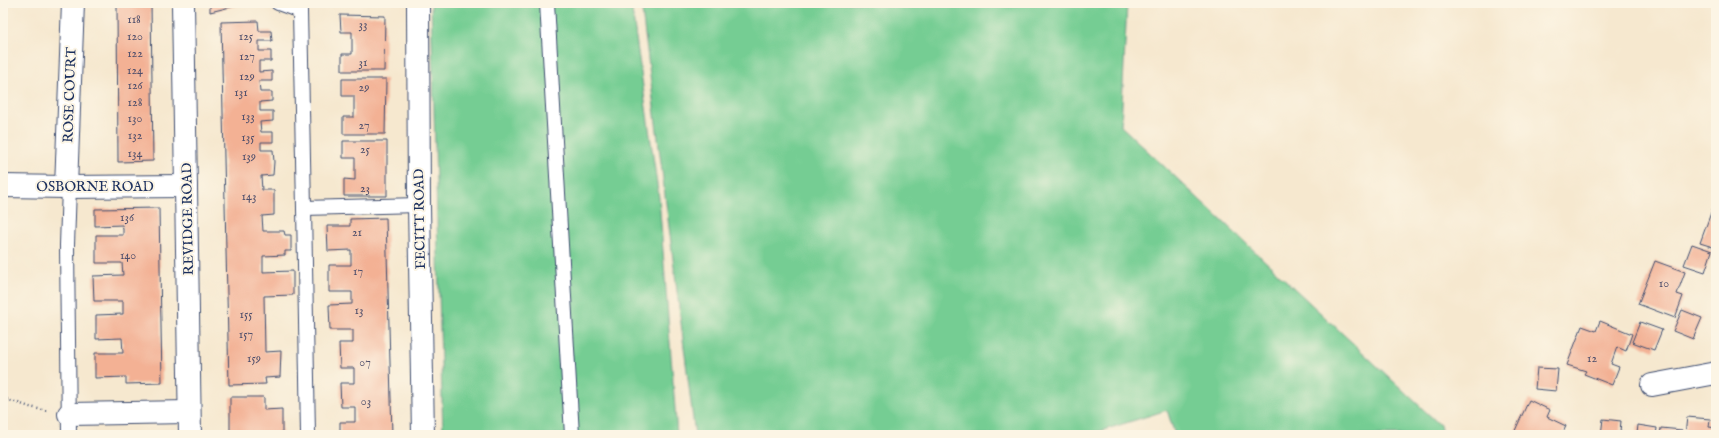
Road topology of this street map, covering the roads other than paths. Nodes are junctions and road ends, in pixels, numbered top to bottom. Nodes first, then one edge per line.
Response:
1 (73, 3) edge
2 (184, 3) edge
3 (278, 3) edge
4 (547, 3) edge
5 (418, 4) edge
6 (3, 186) edge
7 (186, 186) junction
8 (68, 187) junction
9 (419, 205) junction
10 (304, 208) junction
11 (1716, 373) edge
12 (1652, 385) dead end
13 (190, 412) junction
14 (69, 425) edge
15 (190, 435) edge
16 (308, 435) edge
17 (423, 435) edge
18 (572, 435) edge

1 - 8 street, ROSE COURT
2 - 7 street, REVIDGE ROAD
3 - 10 lane
4 - 18 lane
5 - 9 street, FECITT ROAD
6 - 8 street, OSBORNE ROAD
7 - 8 street, OSBORNE ROAD
7 - 13 street, REVIDGE ROAD
8 - 14 lane
9 - 10 lane
9 - 17 street, FECITT ROAD
10 - 16 lane
11 - 12 street
13 - 14 street
13 - 15 street, REVIDGE ROAD

